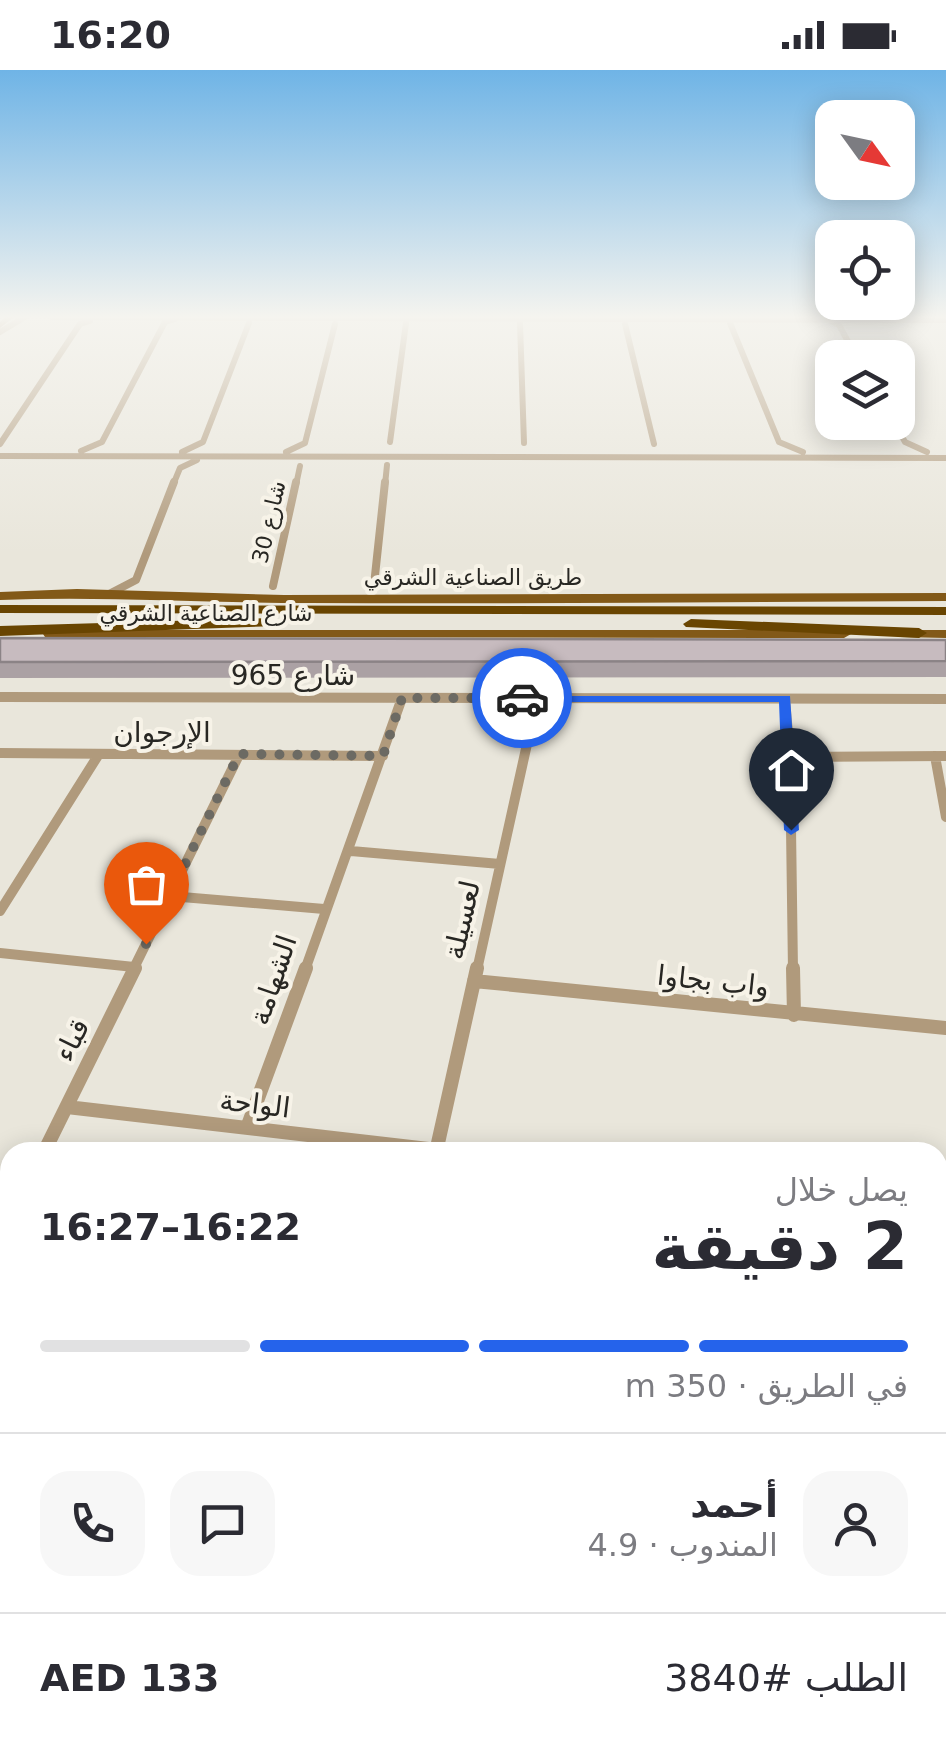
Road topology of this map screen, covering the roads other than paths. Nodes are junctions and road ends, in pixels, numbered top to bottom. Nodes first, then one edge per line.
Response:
1 (34, 396) edge
2 (126, 396) edge
3 (220, 396) edge
4 (317, 396) edge
5 (396, 396) edge
6 (522, 396) edge
7 (642, 396) edge
8 (759, 396) edge
9 (102, 442) junction
10 (203, 442) junction
11 (390, 442) junction
12 (778, 442) junction
13 (904, 442) joint
14 (305, 443) junction
15 (524, 443) junction
16 (654, 444) junction
17 (1, 449) edge
18 (81, 452) junction
19 (118, 452) junction
20 (182, 452) junction
21 (217, 452) junction
22 (512, 452) junction
23 (544, 452) junction
24 (639, 452) junction
25 (674, 452) junction
26 (766, 452) junction
27 (803, 452) junction
28 (896, 452) junction
29 (927, 452) junction
30 (286, 454) junction
31 (321, 454) junction
32 (372, 455) junction
33 (407, 455) junction
34 (946, 456) edge
35 (168, 457) junction
36 (206, 457) junction
37 (387, 465) junction
38 (300, 466) junction
39 (180, 468) junction
40 (136, 580) junction
41 (374, 585) junction
42 (273, 586) dead end
43 (109, 594) junction
44 (154, 595) junction
45 (946, 598) edge
46 (395, 599) junction
47 (1, 600) edge
48 (334, 604) junction
49 (946, 611) edge
50 (643, 615) junction
51 (0, 618) edge
52 (290, 621) junction
53 (930, 622) edge
54 (0, 632) edge
55 (946, 634) edge
56 (0, 697) edge
57 (402, 698) junction
58 (537, 698) junction
59 (785, 698) junction
60 (946, 699) edge
61 (0, 753) edge
62 (99, 754) junction
63 (239, 754) junction
64 (383, 756) junction
65 (940, 756) edge
66 (790, 757) junction
67 (946, 817) edge
68 (351, 851) junction
69 (500, 864) junction
70 (170, 896) junction
71 (324, 909) junction
72 (0, 911) edge
73 (0, 953) edge
74 (134, 968) junction
75 (474, 981) junction
76 (794, 1014) junction
77 (946, 1028) edge
78 (67, 1107) junction
79 (247, 1128) junction
80 (49, 1142) edge
81 (362, 1142) edge
82 (438, 1142) edge

1 - 17 street
2 - 9 street
3 - 10 street
4 - 14 street
5 - 11 street
6 - 15 street
7 - 16 street
8 - 12 street
9 - 18 street
9 - 19 street
10 - 20 street
10 - 21 street
11 - 32 street
11 - 33 street
12 - 26 street
12 - 27 street
13 - 28 street
13 - 29 street
14 - 30 street, شارع 30
14 - 31 street
15 - 22 street
15 - 23 street
16 - 24 street
16 - 25 street
17 - 18 street
17 - 35 street
18 - 19 street
19 - 20 street
20 - 21 street
21 - 30 street
22 - 23 street
22 - 33 street
23 - 24 street
24 - 25 street
25 - 26 street
26 - 27 street
27 - 28 street
28 - 29 street
29 - 34 street
30 - 31 street
30 - 36 street
30 - 38 street, شارع 30
31 - 32 street
31 - 38 street, شارع 30
32 - 33 street
32 - 37 street
33 - 34 street
33 - 37 street
35 - 36 street
35 - 39 street
36 - 39 street
37 - 41 street
38 - 42 street, شارع 30
39 - 40 street
40 - 43 street
40 - 44 street
41 - 46 street
41 - 48 street
43 - 44 main road, طريق الصناعية الشرقي
43 - 47 main road, طريق الصناعية الشرقي
44 - 48 main road, طريق الصناعية الشرقي
45 - 46 main road, طريق الصناعية الشرقي
45 - 50 highway
46 - 48 main road, طريق الصناعية الشرقي
47 - 48 highway, طريق الصناعية الشرقي
48 - 50 highway, طريق الصناعية الشرقي
49 - 53 highway
50 - 52 highway, طريق الصناعية الشرقي
50 - 53 highway
51 - 52 highway, طريق الصناعية الشرقي
52 - 54 highway
53 - 54 main road, شارع الصناعية الشرقي
53 - 55 main road
56 - 57 street, شارع 965
57 - 58 street, شارع 965
57 - 64 street, الشهامة
58 - 59 street, شارع 965
58 - 69 street, لعسيلة
59 - 60 street, شارع 965
59 - 66 street
61 - 62 street, الإرجوان
62 - 63 street, الإرجوان
62 - 72 street
63 - 64 street, الإرجوان
63 - 70 street, قباء
64 - 68 street, الشهامة
65 - 66 street
65 - 67 street
66 - 76 street
68 - 69 street
68 - 71 street, الشهامة
69 - 75 street, لعسيلة
70 - 71 street
70 - 74 street, قباء
71 - 79 street, الشهامة
73 - 74 street
74 - 78 street, قباء
75 - 76 street, واب بجاوا
75 - 82 street, لعسيلة
76 - 77 street, واب بجاوا
78 - 79 street, الواحة
78 - 80 street, قباء
79 - 81 street, الواحة

